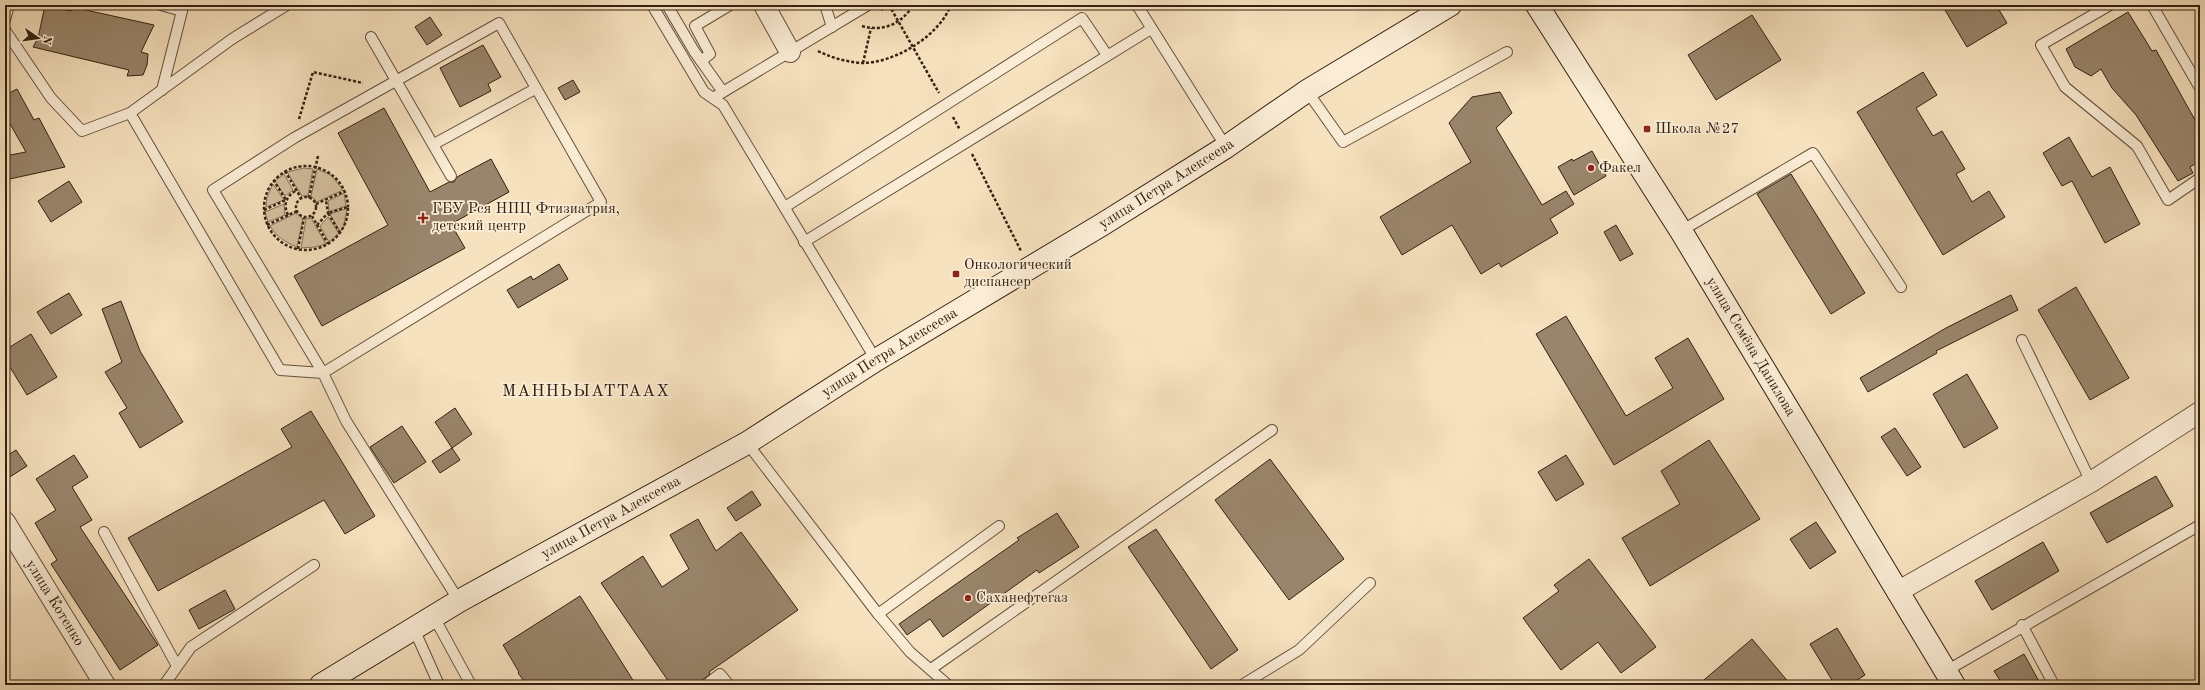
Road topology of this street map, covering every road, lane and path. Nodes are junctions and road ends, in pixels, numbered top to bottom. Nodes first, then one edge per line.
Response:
1 (9, 5) edge
2 (161, 5) edge
3 (269, 5) edge
4 (287, 5) edge
5 (652, 5) edge
6 (667, 5) edge
7 (730, 5) edge
8 (764, 5) edge
9 (825, 5) edge
10 (868, 5) edge
11 (913, 5) edge
12 (933, 5) edge
13 (1137, 5) edge
14 (1450, 5) edge
15 (2110, 5) edge
16 (2152, 5) edge
17 (950, 7) edge
18 (1540, 7) edge
19 (268, 16) junction
20 (5, 20) edge
21 (858, 24) dead end
22 (832, 27) junction
23 (871, 28) junction
24 (1151, 29) junction
25 (5, 30) edge
26 (371, 37) dead end
27 (808, 41) junction
28 (790, 52) junction
29 (1507, 52) dead end
30 (1106, 55) junction
31 (701, 61) junction
32 (863, 63) junction
33 (396, 79) junction
34 (383, 88) junction
35 (2200, 88) edge
36 (535, 89) junction
37 (162, 90) junction
38 (1307, 91) junction
39 (723, 92) junction
40 (713, 98) junction
41 (130, 112) junction
42 (294, 138) junction
43 (434, 144) junction
44 (1226, 147) junction
45 (318, 156) dead end
46 (316, 167) junction
47 (285, 171) junction
48 (451, 176) dead end
49 (2200, 178) edge
50 (274, 181) junction
51 (297, 190) junction
52 (344, 191) junction
53 (302, 198) junction
54 (309, 198) junction
55 (286, 200) junction
56 (326, 201) junction
57 (316, 204) junction
58 (348, 207) junction
59 (785, 207) junction
60 (264, 210) junction
61 (297, 212) junction
62 (328, 213) junction
63 (288, 216) junction
64 (312, 216) junction
65 (304, 218) junction
66 (267, 225) junction
67 (317, 225) junction
68 (1681, 231) junction
69 (340, 233) junction
70 (804, 242) junction
71 (328, 244) junction
72 (298, 249) junction
73 (1901, 287) dead end
74 (2022, 340) dead end
75 (876, 360) junction
76 (322, 373) junction
77 (2200, 412) edge
78 (1272, 430) dead end
79 (746, 443) junction
80 (2091, 482) junction
81 (5, 522) edge
82 (2200, 525) edge
83 (999, 526) dead end
84 (104, 532) dead end
85 (314, 565) dead end
86 (1370, 583) dead end
87 (1897, 592) junction
88 (459, 601) junction
89 (878, 614) junction
90 (434, 617) junction
91 (2022, 625) junction
92 (414, 629) junction
93 (177, 666) junction
94 (931, 669) junction
95 (1950, 678) edge
96 (105, 685) edge
97 (164, 685) edge
98 (321, 685) edge
99 (439, 685) edge
100 (471, 685) edge
101 (706, 685) edge
102 (729, 685) edge
103 (948, 685) edge
104 (1242, 685) edge
105 (2054, 685) edge

1 - 20 lane
2 - 37 lane
3 - 19 lane
4 - 19 lane
5 - 40 lane
6 - 31 lane
7 - 31 lane
8 - 28 street
9 - 22 lane
10 - 22 lane
11 - 23 path
12 - 17 path
13 - 24 lane
14 - 38 street, улица Петра Алексеева
15 - 49 lane
16 - 35 lane
17 - 32 path
18 - 68 street, улица Семёна Данилова
19 - 37 lane
21 - 23 path
22 - 27 lane
23 - 32 path
24 - 30 lane
24 - 44 lane
25 - 41 lane
26 - 33 lane
27 - 28 lane
27 - 32 path
28 - 39 lane
29 - 38 lane
30 - 59 lane
30 - 70 lane
31 - 39 lane
33 - 34 lane
33 - 36 lane
33 - 43 lane
34 - 42 lane
34 - 42 path
36 - 43 lane
36 - 76 lane
37 - 41 lane
38 - 44 street, улица Петра Алексеева
39 - 40 lane
40 - 59 lane
41 - 76 lane
42 - 76 lane
43 - 48 lane
44 - 75 street, улица Петра Алексеева
45 - 46 path
46 - 47 path
46 - 52 path
46 - 54 path
47 - 50 path
47 - 51 path
50 - 55 path
50 - 60 path
51 - 53 path
51 - 55 path
52 - 56 path
52 - 58 path
53 - 54 path
53 - 61 path
54 - 57 path
55 - 60 path
55 - 63 path
56 - 57 path
56 - 62 path
57 - 64 path
58 - 62 path
58 - 69 path
59 - 70 lane
60 - 66 path
61 - 63 path
61 - 65 path
62 - 67 path
62 - 69 path
63 - 66 path
64 - 65 path
64 - 67 path
65 - 72 path
66 - 72 path
67 - 71 path
68 - 73 lane
68 - 87 street, улица Семёна Данилова
69 - 71 path
70 - 75 lane
71 - 72 path
74 - 80 lane
75 - 79 street, улица Петра Алексеева
76 - 88 lane
77 - 80 street
78 - 94 lane
79 - 88 street, улица Петра Алексеева
79 - 89 lane
80 - 87 street
81 - 96 street, улица Котенко
82 - 91 lane
83 - 89 lane
84 - 93 lane
85 - 93 lane
86 - 104 lane
87 - 95 street, улица Семёна Данилова
88 - 90 street, улица Петра Алексеева
89 - 94 lane
90 - 92 street, улица Петра Алексеева
90 - 100 lane
91 - 95 lane
91 - 105 lane
92 - 98 street, улица Петра Алексеева
92 - 99 lane
93 - 97 lane
94 - 103 lane
101 - 102 lane

